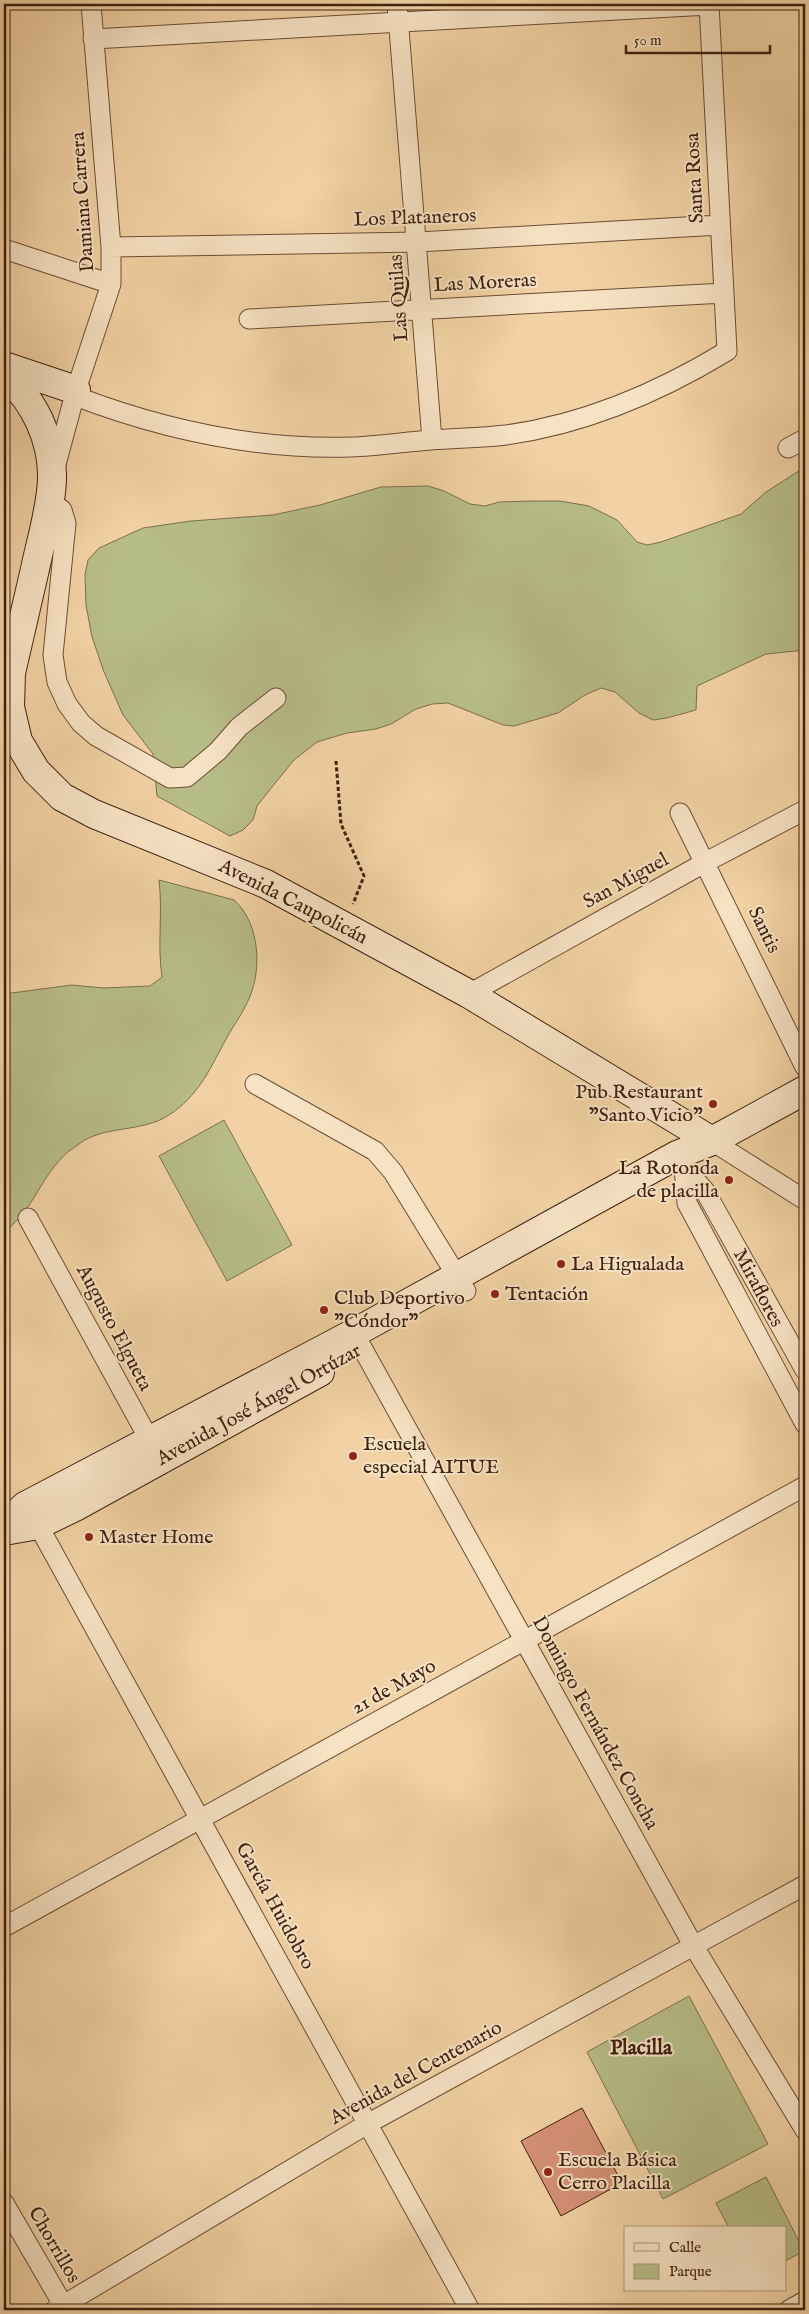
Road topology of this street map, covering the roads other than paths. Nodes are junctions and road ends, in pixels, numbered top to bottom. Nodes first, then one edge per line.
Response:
1 (91, 4) edge
2 (397, 4) edge
3 (709, 4) edge
4 (398, 23) junction
5 (93, 39) junction
6 (720, 225) junction
7 (418, 242) junction
8 (111, 248) junction
9 (4, 249) edge
10 (111, 284) junction
11 (724, 293) junction
12 (421, 308) junction
13 (249, 319) dead end
14 (4, 366) edge
15 (4, 376) edge
16 (75, 393) junction
17 (805, 439) edge
18 (432, 440) junction
19 (788, 448) dead end
20 (51, 490) junction
21 (276, 698) dead end
22 (805, 810) edge
23 (680, 814) dead end
24 (706, 862) junction
25 (469, 994) junction
26 (805, 1067) edge
27 (255, 1084) dead end
28 (805, 1090) edge
29 (712, 1141) junction
30 (680, 1162) junction
31 (805, 1200) edge
32 (28, 1218) dead end
33 (461, 1283) junction
34 (359, 1340) junction
35 (805, 1370) edge
36 (805, 1424) edge
37 (155, 1450) junction
38 (805, 1486) edge
39 (38, 1525) junction
40 (4, 1526) edge
41 (4, 1531) edge
42 (524, 1642) junction
43 (200, 1818) junction
44 (805, 1885) edge
45 (4, 1927) edge
46 (693, 1945) junction
47 (369, 2123) junction
48 (805, 2130) edge
49 (4, 2203) edge
50 (10, 2228) edge
51 (805, 2301) edge
52 (62, 2309) edge
53 (470, 2310) edge
54 (789, 2310) edge

1 - 5 street, Damiana Carrera
2 - 4 street, Las Quilas
3 - 4 street
3 - 6 street, Santa Rosa
4 - 5 street
4 - 7 street, Las Quilas
5 - 8 street, Damiana Carrera
6 - 7 street, Los Plataneros
6 - 11 street, Santa Rosa
7 - 8 street, Los Plataneros
7 - 12 street, Las Quilas
8 - 10 street, Damiana Carrera
9 - 10 street
10 - 16 street, Damiana Carrera
11 - 12 street, Las Moreras
11 - 18 street, Santa Rosa
12 - 13 street, Las Moreras
12 - 18 street, Las Quilas
14 - 16 main road
15 - 20 main road, Avenida Caupolicán
16 - 18 street
16 - 20 street, Damiana Carrera
17 - 19 street
20 - 21 street
20 - 25 main road, Avenida Caupolicán
22 - 24 street, San Miguel
23 - 24 street, Santis
24 - 25 street, San Miguel
24 - 26 street, Santis
25 - 29 main road, Avenida Caupolicán
27 - 33 street
28 - 29 main road, Avenida José Ángel Ortúzar
29 - 30 main road, Avenida José Ángel Ortúzar
29 - 31 street, Avenida Caupolicán
30 - 33 main road, Avenida José Ángel Ortúzar
30 - 35 street, Miraflores
30 - 36 street, Miraflores
32 - 37 street, Augusto Elgueta
33 - 34 main road, Avenida José Ángel Ortúzar
34 - 37 main road, Avenida José Ángel Ortúzar
34 - 42 street, Domingo Fernández Concha
37 - 39 main road, Avenida José Ángel Ortúzar
37 - 40 main road, Avenida José Ángel Ortúzar
38 - 42 street, 21 de Mayo
39 - 41 main road, Avenida José Ángel Ortúzar
39 - 43 street, García Huidobro
42 - 43 street, 21 de Mayo
42 - 46 street, Domingo Fernández Concha
43 - 45 street, 21 de Mayo
43 - 47 street, García Huidobro
44 - 46 street, Avenida del Centenario
46 - 47 street, Avenida del Centenario
46 - 48 street, Domingo Fernández Concha
47 - 52 street, Avenida del Centenario
47 - 53 street, García Huidobro
49 - 50 street, Chorrillos
50 - 52 street, Chorrillos
51 - 54 street

